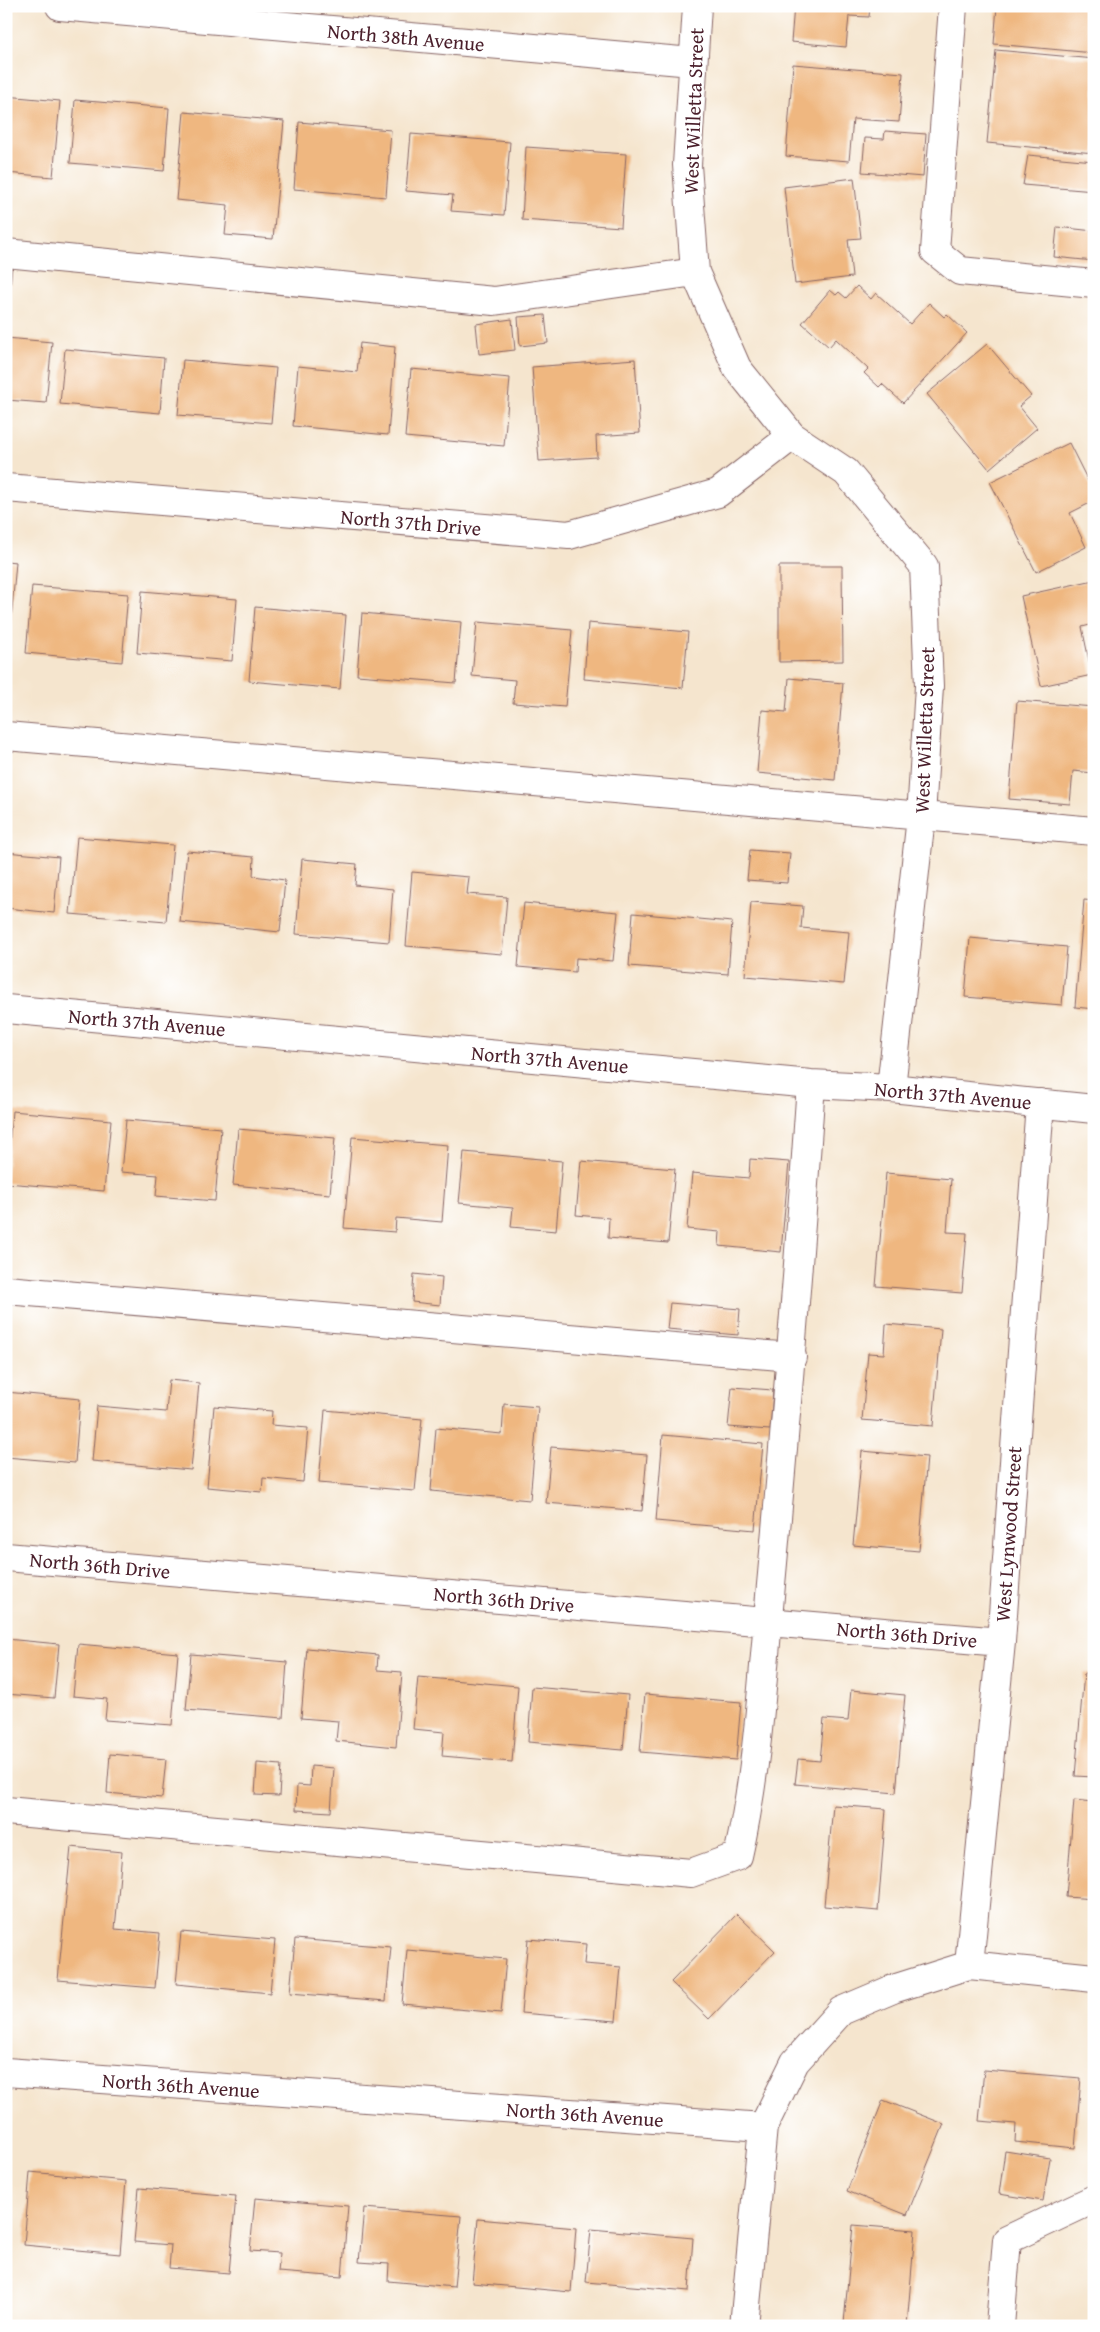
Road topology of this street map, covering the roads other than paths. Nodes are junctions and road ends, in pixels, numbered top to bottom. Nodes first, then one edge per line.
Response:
1 (60, 6) edge
2 (697, 6) edge
3 (953, 6) edge
4 (692, 62) junction
5 (6, 253) edge
6 (695, 272) junction
7 (1094, 284) edge
8 (792, 436) junction
9 (6, 488) edge
10 (6, 736) edge
11 (921, 817) junction
12 (1094, 831) edge
13 (6, 1009) edge
14 (811, 1084) junction
15 (892, 1088) junction
16 (1040, 1103) junction
17 (1094, 1109) edge
18 (6, 1290) edge
19 (792, 1357) junction
20 (6, 1557) edge
21 (768, 1622) junction
22 (1001, 1642) junction
23 (6, 1811) edge
24 (969, 1965) junction
25 (1094, 1978) edge
26 (6, 2072) edge
27 (763, 2127) junction
28 (1094, 2200) edge
29 (744, 2326) edge
30 (1000, 2326) edge

1 - 4 street, North 38th Avenue
2 - 4 street, West Willetta Street
3 - 7 street
4 - 6 street, West Willetta Street
5 - 6 street
6 - 8 street, West Willetta Street
8 - 9 street, North 37th Drive
8 - 11 street, West Willetta Street
10 - 11 street
11 - 12 street
11 - 15 street, West Willetta Street
13 - 14 street, North 37th Avenue
14 - 15 street, North 37th Avenue
14 - 19 street
15 - 16 street, North 37th Avenue
16 - 17 street, North 37th Avenue
16 - 22 street, West Lynwood Street
18 - 19 street
19 - 21 street
20 - 21 street, North 36th Drive
21 - 22 street, North 36th Drive
21 - 23 street
22 - 24 street, West Lynwood Street
24 - 25 street
24 - 27 street
26 - 27 street, North 36th Avenue
27 - 29 street
28 - 30 street

